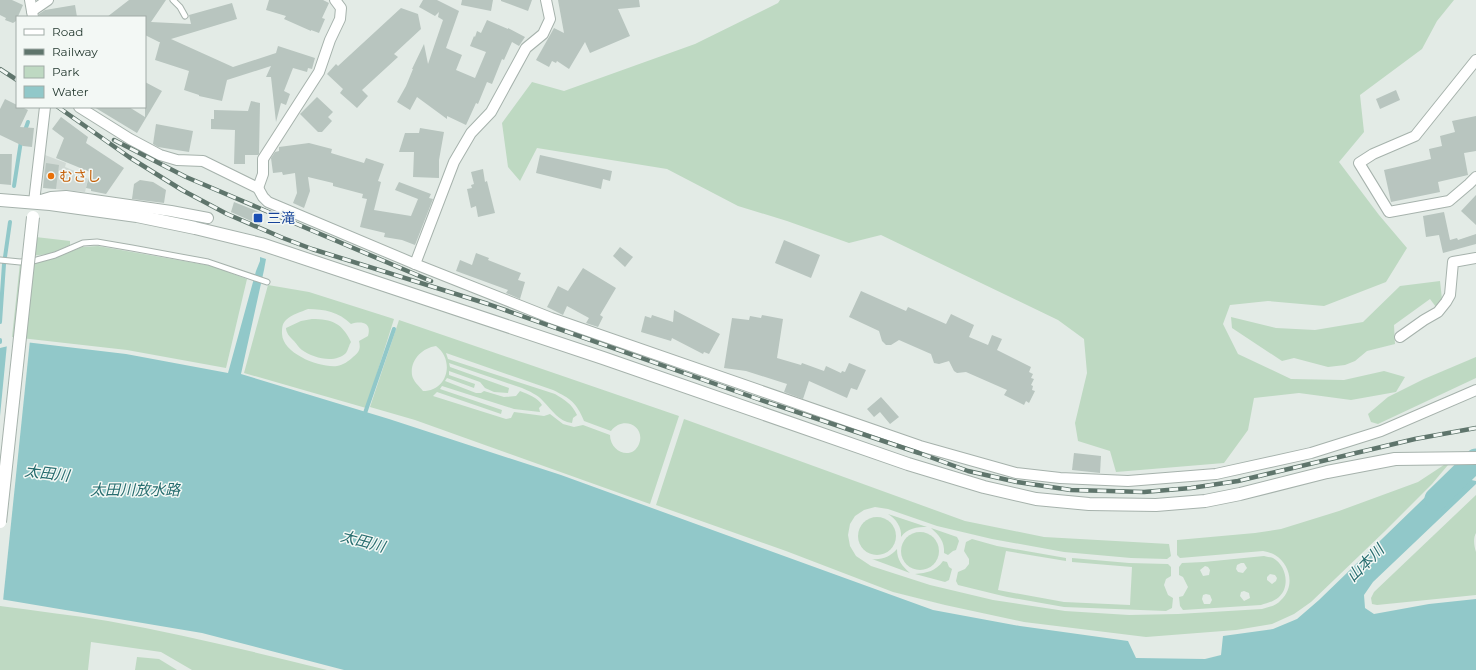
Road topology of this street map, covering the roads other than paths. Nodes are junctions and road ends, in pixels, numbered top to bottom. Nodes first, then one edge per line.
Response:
1 (30, 0) edge
2 (48, 0) edge
3 (173, 0) edge
4 (335, 0) edge
5 (546, 0) edge
6 (33, 14) edge
7 (185, 16) dead end
8 (1476, 60) edge
9 (45, 108) edge
10 (81, 108) edge
11 (1476, 177) edge
12 (258, 188) junction
13 (0, 200) edge
14 (34, 202) junction
15 (208, 218) dead end
16 (1476, 258) edge
17 (0, 260) edge
18 (415, 264) junction
19 (267, 282) dead end
20 (1400, 337) dead end
21 (1476, 390) edge
22 (1476, 458) edge
23 (0, 522) edge

1 - 6 street
2 - 6 street
3 - 7 lane
4 - 12 street
5 - 18 street
8 - 11 street
9 - 14 street
10 - 12 street
12 - 18 street
13 - 14 street
14 - 15 street
14 - 22 street
14 - 23 street, bridge
16 - 20 street
17 - 19 lane
18 - 21 street

